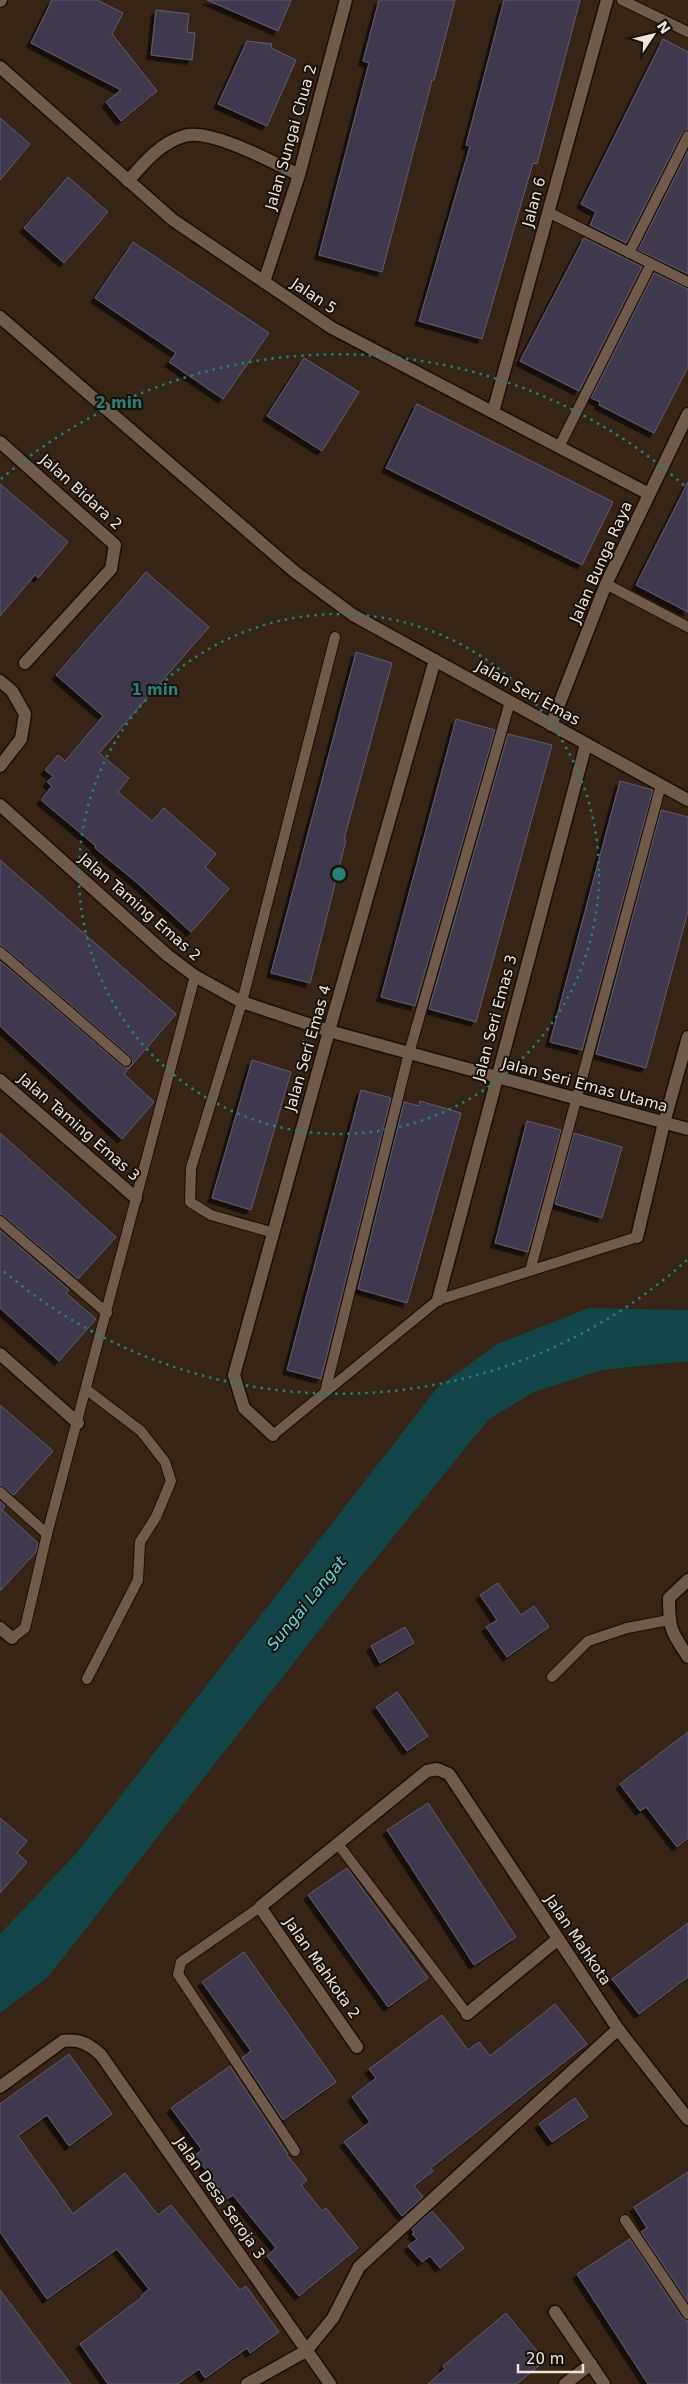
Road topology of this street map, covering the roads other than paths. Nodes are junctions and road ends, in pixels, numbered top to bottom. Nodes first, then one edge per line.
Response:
1 (346, 0) edge
2 (607, 0) edge
3 (622, 0) edge
4 (688, 32) edge
5 (0, 67) edge
6 (688, 136) edge
7 (299, 175) junction
8 (128, 181) junction
9 (548, 212) junction
10 (629, 253) junction
11 (652, 264) junction
12 (264, 282) junction
13 (688, 282) edge
14 (0, 317) edge
15 (493, 412) junction
16 (688, 414) edge
17 (0, 442) edge
18 (559, 447) junction
19 (649, 494) junction
20 (606, 584) junction
21 (688, 627) edge
22 (335, 637) dead end
23 (435, 660) junction
24 (25, 664) dead end
25 (0, 681) edge
26 (510, 702) junction
27 (551, 725) junction
28 (586, 744) junction
29 (0, 766) edge
30 (661, 785) junction
31 (688, 800) edge
32 (0, 805) edge
33 (0, 952) edge
34 (196, 976) junction
35 (242, 1002) junction
36 (329, 1031) junction
37 (688, 1037) edge
38 (409, 1053) junction
39 (126, 1061) dead end
40 (496, 1077) junction
41 (0, 1080) edge
42 (574, 1099) junction
43 (664, 1122) junction
44 (688, 1129) edge
45 (136, 1198) junction
46 (0, 1221) edge
47 (274, 1232) junction
48 (637, 1237) joint
49 (530, 1271) junction
50 (438, 1300) junction
51 (107, 1312) junction
52 (0, 1354) edge
53 (87, 1390) junction
54 (325, 1392) junction
55 (78, 1423) junction
56 (273, 1435) joint
57 (0, 1492) edge
58 (47, 1534) junction
59 (688, 1580) edge
60 (669, 1620) junction
61 (0, 1628) edge
62 (12, 1638) joint
63 (688, 1657) edge
64 (552, 1677) dead end
65 (87, 1679) dead end
66 (338, 1844) junction
67 (260, 1907) junction
68 (558, 1939) junction
69 (466, 2014) joint
70 (618, 2029) junction
71 (357, 2047) dead end
72 (0, 2087) edge
73 (688, 2119) edge
74 (295, 2151) dead end
75 (625, 2220) dead end
76 (556, 2312) dead end
77 (688, 2314) edge
78 (306, 2351) junction
79 (591, 2364) junction
80 (247, 2384) edge
81 (330, 2384) edge
82 (565, 2384) edge
83 (604, 2384) edge

1 - 7 street, Jalan Sungai Chua 2
2 - 9 street, Jalan 6
3 - 4 lane
5 - 8 street, Jalan 5
6 - 10 lane
7 - 8 street
7 - 12 street, Jalan Sungai Chua 2
8 - 12 street, Jalan 5
9 - 10 lane
9 - 15 street, Jalan 6
10 - 11 lane
11 - 13 lane
11 - 18 lane
12 - 15 street, Jalan 5
14 - 23 street, Jalan Seri Emas
15 - 18 street, Jalan 5
16 - 19 street, Jalan Bunga Raya
17 - 24 street, Jalan Bidara 2
18 - 19 street, Jalan 5
19 - 20 street, Jalan Bunga Raya
20 - 21 lane
20 - 27 street, Jalan Bunga Raya
22 - 35 lane
23 - 26 street, Jalan Seri Emas
23 - 36 street, Jalan Seri Emas 4
25 - 29 street
26 - 27 street, Jalan Seri Emas
26 - 38 lane
27 - 28 street, Jalan Seri Emas
28 - 30 street, Jalan Seri Emas
28 - 40 street, Jalan Seri Emas 3
30 - 31 street, Jalan Seri Emas
30 - 42 lane
32 - 34 street, Jalan Taming Emas 2
33 - 39 lane
34 - 35 street, Jalan Taming Emas 2
34 - 45 lane
35 - 36 street, Jalan Taming Emas 2
35 - 47 lane
36 - 38 street, Jalan Seri Emas Utama
36 - 47 street, Jalan Seri Emas 4
37 - 43 street
38 - 40 street, Jalan Seri Emas Utama
38 - 54 lane
40 - 42 street, Jalan Seri Emas Utama
40 - 50 street, Jalan Seri Emas 3
41 - 45 street, Jalan Taming Emas 3
42 - 43 street, Jalan Seri Emas Utama
42 - 49 lane
43 - 44 street, Jalan Seri Emas Utama
43 - 48 street
45 - 51 lane
46 - 51 lane
47 - 56 street, Jalan Seri Emas 4
48 - 49 lane
49 - 50 lane
50 - 54 lane
51 - 53 lane
52 - 55 street
53 - 55 lane
53 - 65 lane
54 - 56 lane
55 - 58 lane
57 - 58 lane
58 - 62 lane
59 - 60 street
60 - 63 street
60 - 64 lane
61 - 62 street
66 - 67 street
66 - 68 street, Jalan Mahkota
66 - 69 lane
67 - 71 street, Jalan Mahkota 2
67 - 74 lane
68 - 69 street
68 - 70 street, Jalan Mahkota
70 - 73 street, Jalan Mahkota
70 - 78 street
72 - 78 street, Jalan Desa Seroja 3
75 - 77 lane
76 - 79 street
78 - 80 street
78 - 81 street, Jalan Desa Seroja 3
79 - 82 street
79 - 83 street

